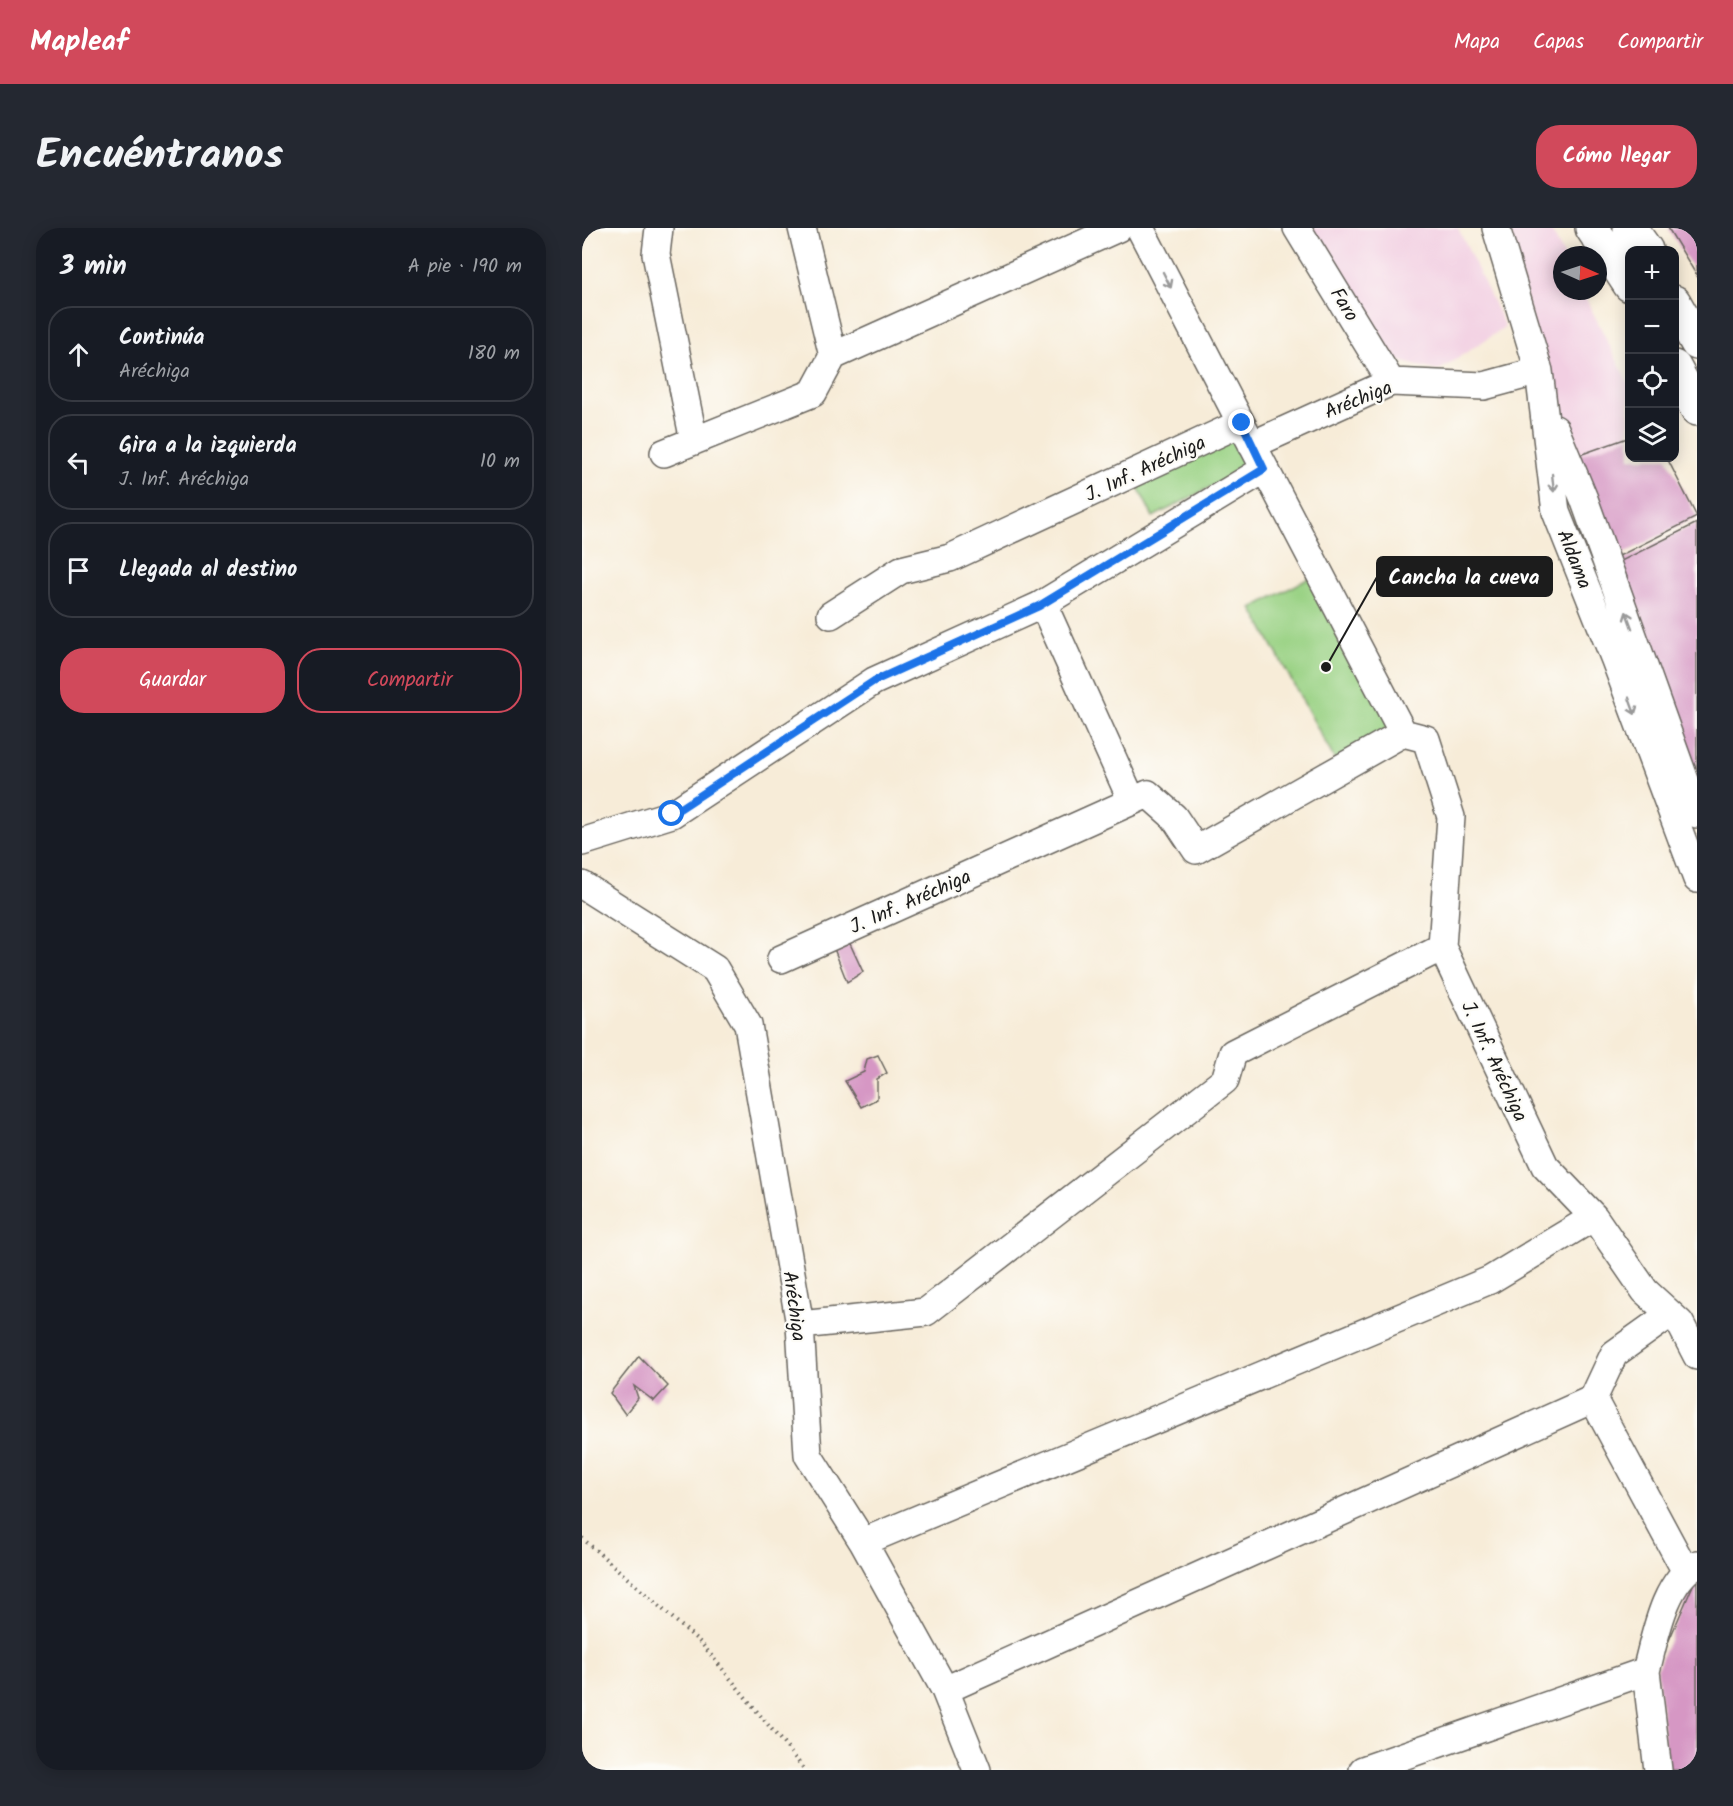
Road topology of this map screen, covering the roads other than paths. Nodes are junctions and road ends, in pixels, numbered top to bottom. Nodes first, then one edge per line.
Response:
1 (659, 228) edge
2 (802, 228) edge
3 (1118, 228) edge
4 (1140, 228) edge
5 (1297, 228) edge
6 (1496, 228) edge
7 (1592, 228) edge
8 (1630, 228) edge
9 (1643, 246) edge
10 (1625, 279) edge
11 (1679, 311) edge
12 (1697, 343) edge
13 (833, 356) junction
14 (1539, 371) junction
15 (1679, 376) edge
16 (1391, 382) junction
17 (1697, 409) edge
18 (694, 441) junction
19 (1253, 446) junction
20 (664, 453) dead end
21 (1043, 604) junction
22 (831, 615) dead end
23 (1627, 655) junction
24 (1403, 733) junction
25 (1132, 801) junction
26 (1697, 814) edge
27 (582, 842) edge
28 (1697, 879) edge
29 (582, 885) edge
30 (1442, 947) junction
31 (781, 960) dead end
32 (1594, 1217) junction
33 (1670, 1314) junction
34 (800, 1325) junction
35 (1697, 1356) edge
36 (1593, 1399) junction
37 (863, 1542) junction
38 (1691, 1567) edge
39 (1646, 1671) junction
40 (945, 1690) junction
41 (977, 1770) edge
42 (1363, 1770) edge
43 (1658, 1770) edge

1 - 18 street
2 - 13 street
3 - 13 street
4 -> 19 street
5 - 16 street, Faro
6 - 14 street, Aldama
7 - 10 main road
8 - 9 main road
11 - 12 main road
13 - 18 street
14 - 16 street, Aréchiga
14 - 23 street, Aldama
15 - 17 main road
16 - 19 street, Aréchiga
18 - 20 street
19 - 21 street, Aréchiga
19 - 22 street, J. Inf. Aréchiga
19 - 24 street
21 - 25 street
21 - 27 street, Aréchiga
23 - 26 street
23 -> 28 street, Aldama
24 - 25 street, J. Inf. Aréchiga
24 - 30 street, J. Inf. Aréchiga
25 - 31 street, J. Inf. Aréchiga
29 - 34 street, Aréchiga
30 - 32 street, J. Inf. Aréchiga
30 - 34 street
32 - 33 street, J. Inf. Aréchiga
32 - 37 street
33 - 35 street, J. Inf. Aréchiga
33 - 36 street
34 - 37 street, Aréchiga
36 - 38 street
36 - 40 street
37 - 40 street, Aréchiga
38 - 39 street
39 - 42 street
39 - 43 street
40 - 41 street, Aréchiga

